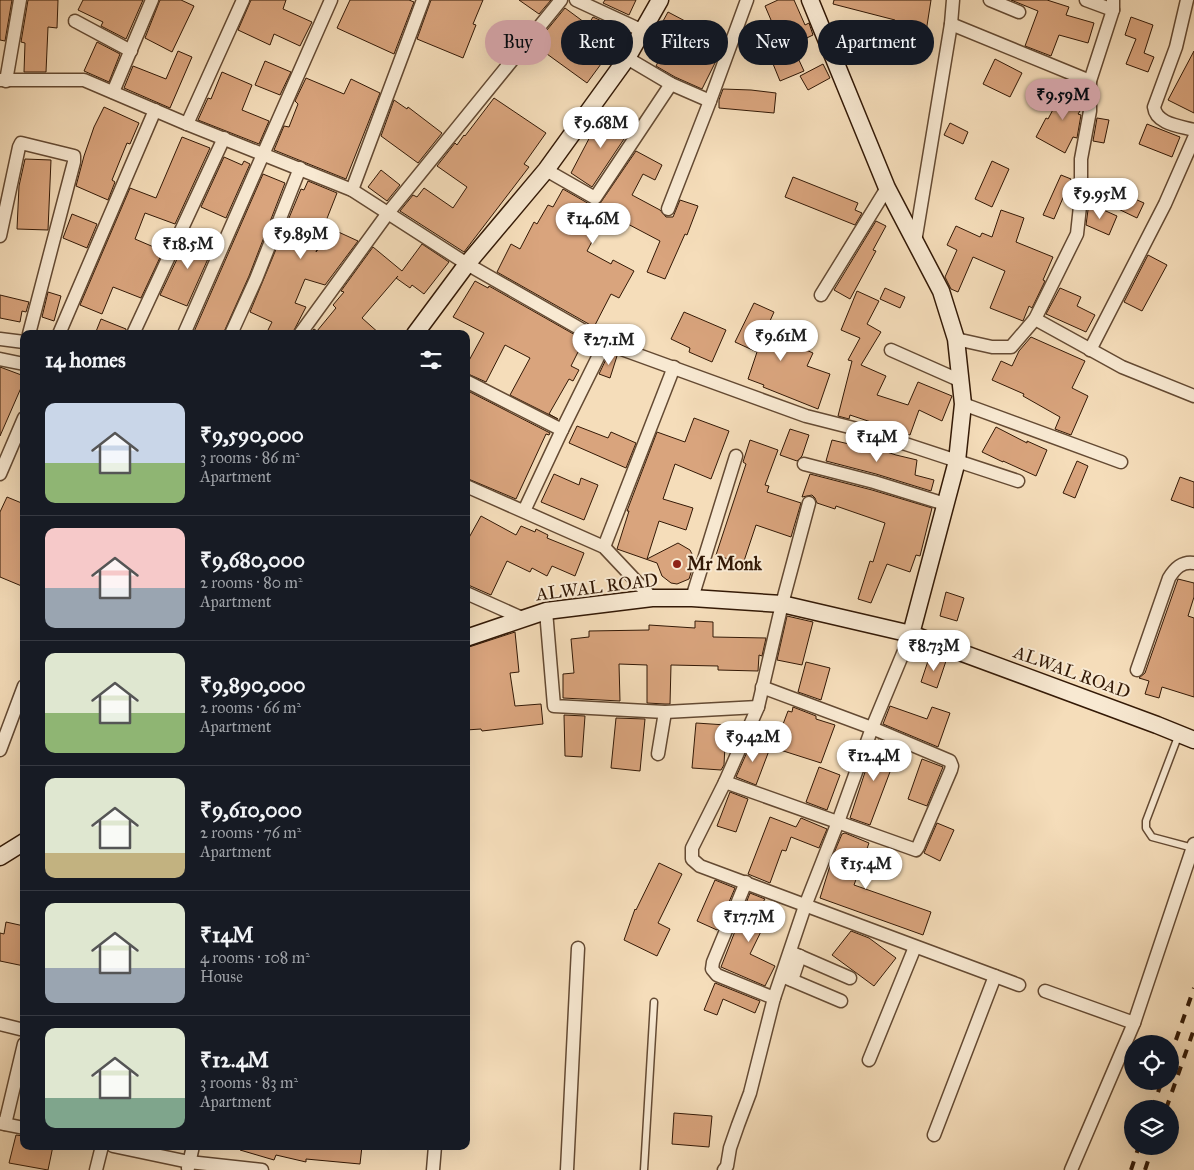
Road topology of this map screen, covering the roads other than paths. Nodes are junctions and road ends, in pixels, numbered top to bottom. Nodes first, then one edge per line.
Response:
1 (20, 0) edge
2 (152, 0) edge
3 (242, 0) edge
4 (331, 0) edge
5 (423, 0) edge
6 (561, 0) edge
7 (576, 0) edge
8 (660, 0) edge
9 (747, 0) edge
10 (810, 0) edge
11 (953, 0) edge
12 (990, 0) edge
13 (1086, 0) edge
14 (1188, 0) edge
15 (1113, 5) edge
16 (1019, 12) dead end
17 (649, 20) edge
18 (75, 21) dead end
19 (951, 24) junction
20 (643, 32) joint
21 (633, 49) edge
22 (131, 51) junction
23 (633, 61) edge
24 (623, 65) edge
25 (3, 80) edge
26 (1090, 81) junction
27 (671, 84) junction
28 (113, 92) junction
29 (710, 102) junction
30 (155, 110) junction
31 (188, 124) junction
32 (1194, 130) edge
33 (224, 138) junction
34 (1194, 138) edge
35 (264, 154) junction
36 (300, 168) junction
37 (546, 170) junction
38 (887, 188) junction
39 (352, 190) junction
40 (668, 209) dead end
41 (388, 213) junction
42 (0, 236) edge
43 (915, 242) junction
44 (467, 264) junction
45 (821, 296) dead end
46 (1035, 319) junction
47 (30, 330) edge
48 (61, 330) edge
49 (135, 330) edge
50 (186, 330) edge
51 (233, 330) edge
52 (303, 330) edge
53 (418, 330) edge
54 (0, 339) edge
55 (956, 339) junction
56 (19, 342) edge
57 (605, 343) junction
58 (891, 350) dead end
59 (1090, 350) junction
60 (12, 361) edge
61 (674, 367) junction
62 (961, 381) junction
63 (470, 383) edge
64 (1194, 396) edge
65 (963, 404) junction
66 (20, 427) edge
67 (562, 430) junction
68 (736, 456) dead end
69 (957, 461) junction
70 (1121, 462) dead end
71 (804, 464) dead end
72 (0, 474) edge
73 (1018, 481) dead end
74 (470, 488) edge
75 (809, 503) dead end
76 (945, 504) junction
77 (524, 511) junction
78 (604, 547) junction
79 (1194, 563) edge
80 (470, 595) edge
81 (652, 598) junction
82 (692, 598) junction
83 (782, 604) junction
84 (546, 611) junction
85 (522, 618) junction
86 (910, 634) junction
87 (470, 637) edge
88 (1137, 670) dead end
89 (762, 687) junction
90 (20, 694) edge
91 (758, 708) junction
92 (665, 712) junction
93 (872, 728) junction
94 (3, 730) edge
95 (1186, 737) edge
96 (0, 750) edge
97 (658, 754) dead end
98 (725, 782) junction
99 (838, 822) junction
100 (20, 844) edge
101 (1193, 846) edge
102 (0, 857) edge
103 (746, 882) junction
104 (804, 906) junction
105 (915, 947) junction
106 (578, 948) dead end
107 (795, 954) junction
108 (994, 976) junction
109 (787, 978) junction
110 (850, 978) dead end
111 (1019, 985) dead end
112 (1045, 991) dead end
113 (774, 998) junction
114 (842, 1001) dead end
115 (654, 1002) dead end
116 (1134, 1023) junction
117 (0, 1024) edge
118 (20, 1029) edge
119 (20, 1058) edge
120 (870, 1060) dead end
121 (2, 1123) edge
122 (20, 1127) edge
123 (934, 1135) dead end
124 (101, 1150) edge
125 (128, 1150) edge
126 (192, 1150) edge
127 (434, 1150) edge
128 (188, 1166) edge
129 (96, 1170) edge
130 (262, 1170) edge
131 (433, 1170) edge
132 (567, 1170) edge
133 (644, 1170) edge
134 (724, 1170) edge
135 (1070, 1170) edge

1 - 25 street
2 - 22 street
3 - 31 street
4 - 35 street
5 - 39 street
6 - 41 street
7 - 20 street
8 - 17 street
9 - 29 street
10 - 38 street
11 - 19 street
12 - 16 street
13 - 15 street
14 - 32 street
15 - 26 street
18 - 22 street
19 - 26 street
19 - 43 street
20 - 21 street
22 - 28 street
23 - 27 street
24 - 37 street
25 - 28 street
26 - 46 street
27 - 29 street
27 - 37 street
28 - 30 street
29 - 40 street
30 - 31 street
30 - 48 street
31 - 33 street
33 - 35 street
33 - 49 street
34 - 59 street
35 - 36 street
35 - 50 street
36 - 39 street
36 - 51 street
37 - 44 street
38 - 43 street
38 - 45 street
39 - 41 street
41 - 44 street
41 - 52 street
42 - 47 street
43 - 55 street
44 - 53 street
44 - 57 street
46 - 55 street
46 - 59 street
54 - 56 street
55 - 62 street
56 - 60 street
57 - 61 street
57 - 67 street
58 - 62 street
59 - 64 street
61 - 69 street
61 - 78 street
62 - 65 street
63 - 67 street
65 - 69 street
65 - 70 street
66 - 72 street
67 - 77 street
68 - 82 street
69 - 73 street
69 - 76 street
71 - 76 street
74 - 77 street
75 - 83 street
76 - 86 street
77 - 78 street
78 - 81 street
79 - 88 street
80 - 85 street
81 - 82 street, ALWAL ROAD
81 - 84 street, ALWAL ROAD
82 - 83 street, ALWAL ROAD
83 - 86 street, ALWAL ROAD
83 - 89 street
84 - 85 street, ALWAL ROAD
84 - 92 street
85 - 87 street, ALWAL ROAD
86 - 93 street
86 - 95 street, ALWAL ROAD
89 - 91 street
89 - 93 street
90 - 94 street
91 - 92 street
91 - 98 street
92 - 97 street
93 - 99 street
93 - 99 street
94 - 96 street
95 - 101 lane
98 - 99 street
98 - 103 street
99 - 104 street
100 - 102 street
101 - 116 street
103 - 104 street
103 - 113 street
104 - 105 street
104 - 107 street
105 - 108 street
105 - 120 street
106 - 132 street
107 - 109 street
107 - 110 street
108 - 111 street
108 - 123 street
109 - 113 street
109 - 114 street
112 - 116 street
113 - 134 street
115 - 133 lane
116 - 135 street
117 - 118 street
119 - 121 street
121 - 122 street
124 - 129 street
125 - 128 street
126 - 128 street
127 - 131 street
128 - 130 street

